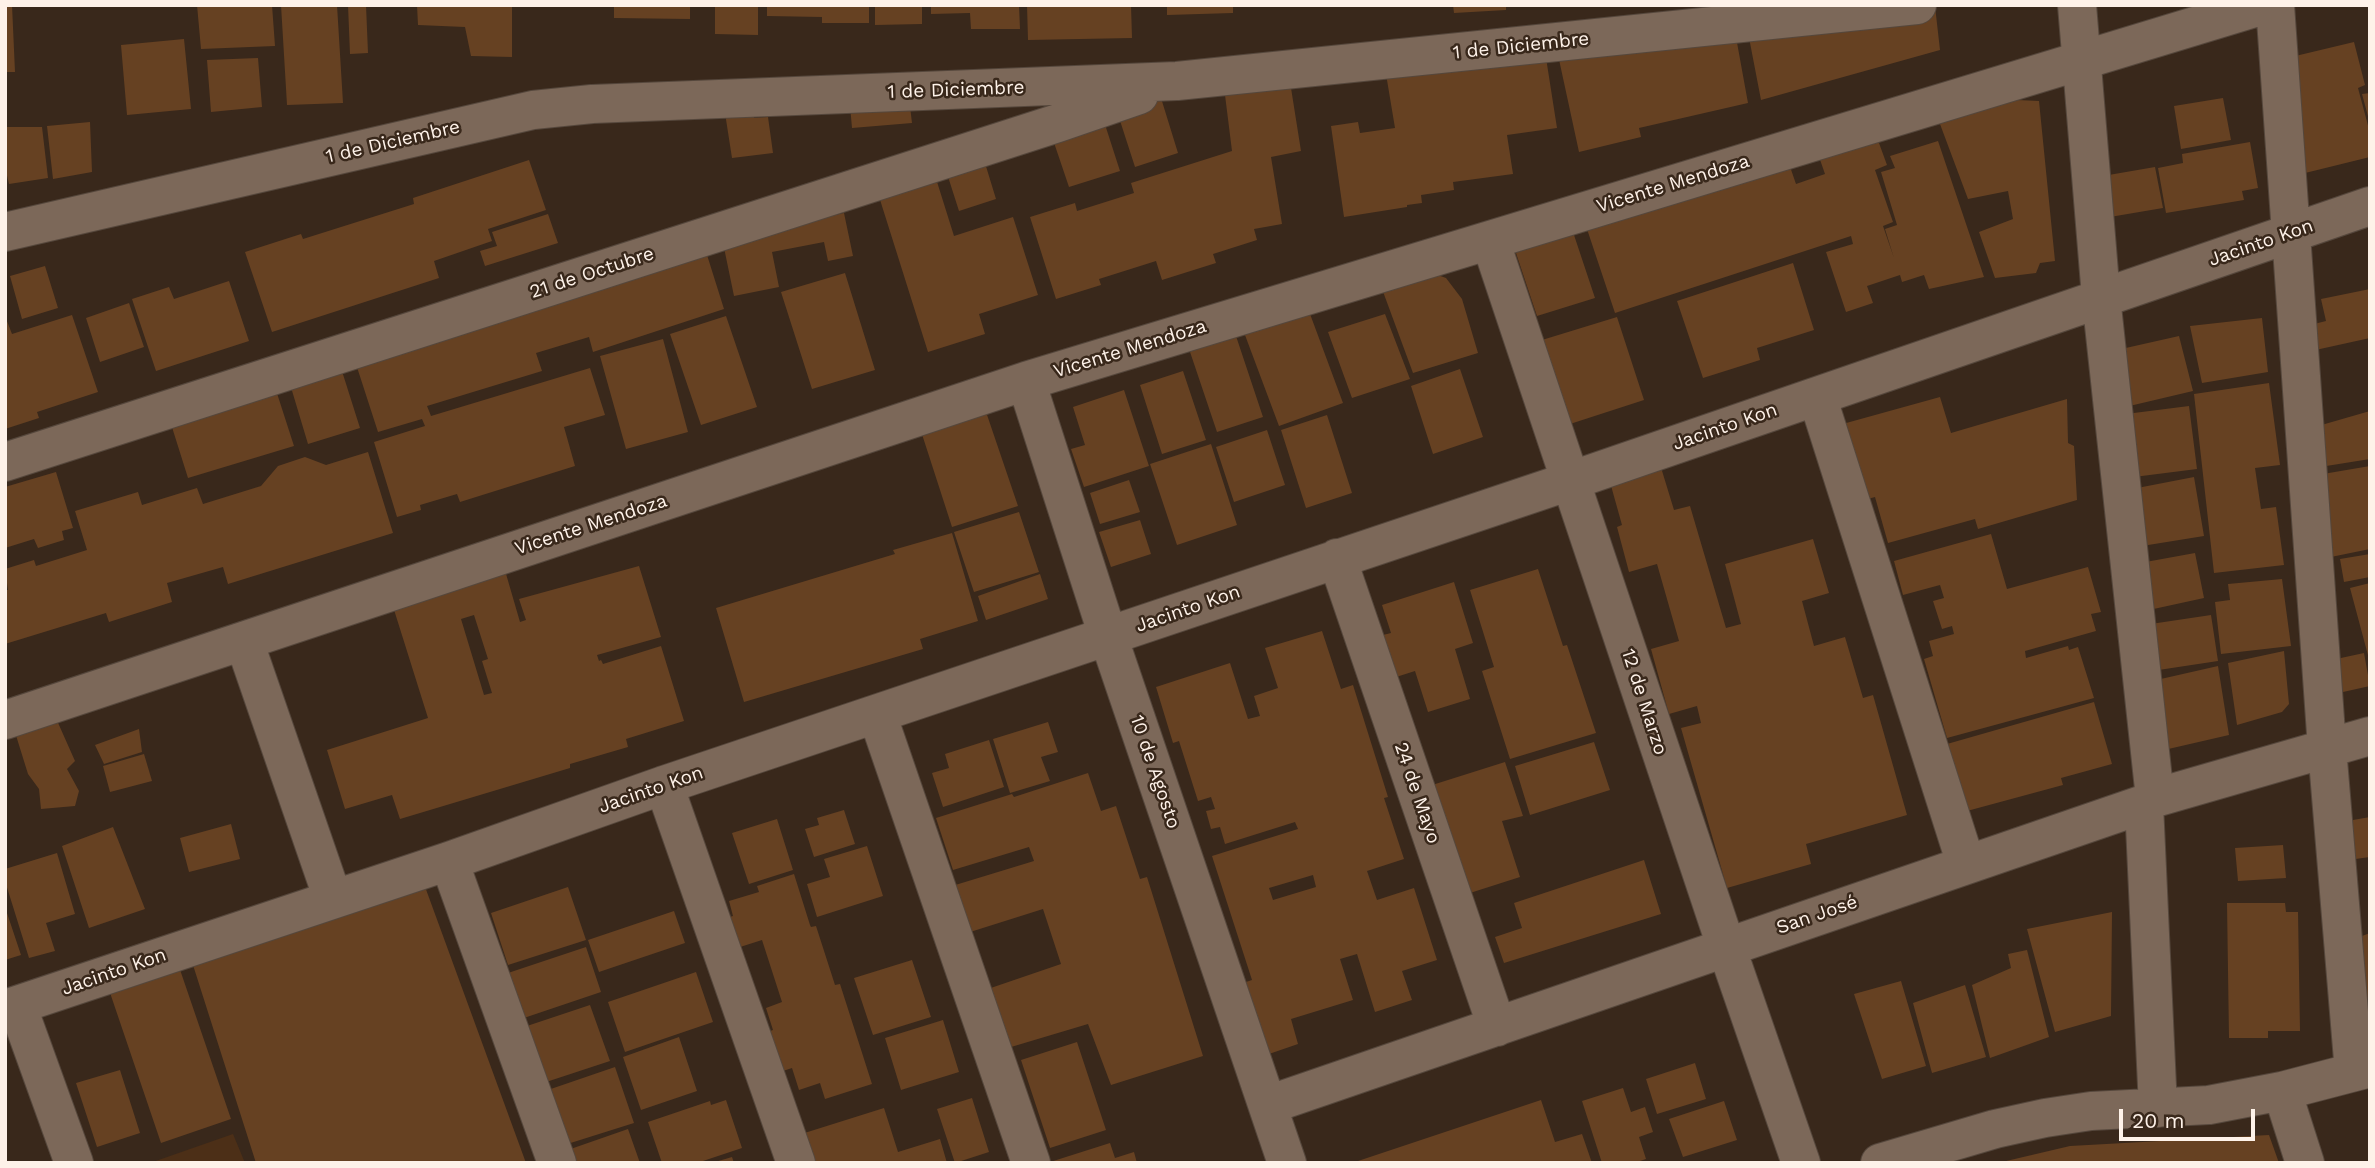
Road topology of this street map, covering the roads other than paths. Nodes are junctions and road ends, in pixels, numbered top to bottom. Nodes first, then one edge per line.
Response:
1 (2077, 5) edge
2 (2264, 5) edge
3 (2275, 5) edge
4 (1898, 6) edge
5 (2081, 61) junction
6 (1057, 105) junction
7 (2370, 206) edge
8 (5, 232) edge
9 (2291, 232) junction
10 (1490, 240) junction
11 (2101, 297) junction
12 (1026, 381) junction
13 (1817, 396) junction
14 (5, 463) edge
15 (1570, 481) junction
16 (1337, 558) junction
17 (1108, 636) junction
18 (244, 641) junction
19 (877, 714) junction
20 (5, 720) edge
21 (2370, 736) edge
22 (2327, 748) junction
23 (664, 785) junction
24 (2150, 801) junction
25 (449, 861) junction
26 (1966, 864) junction
27 (333, 899) junction
28 (1726, 946) junction
29 (11, 1007) edge
30 (1497, 1027) junction
31 (2362, 1070) edge
32 (2282, 1091) junction
33 (1268, 1105) junction
34 (2158, 1108) junction
35 (74, 1163) edge
36 (557, 1163) edge
37 (796, 1163) edge
38 (1031, 1163) edge
39 (1287, 1163) edge
40 (1801, 1163) edge
41 (1880, 1163) edge
42 (2305, 1163) edge

1 - 5 street
2 - 5 street, Vicente Mendoza
3 - 9 street
4 - 6 street, 1 de Diciembre
5 - 10 street, Vicente Mendoza
5 - 11 street
6 - 8 street, 1 de Diciembre
6 - 14 street, 21 de Octubre
7 - 9 street, Jacinto Kon
9 - 11 street, Jacinto Kon
9 - 22 street
10 - 12 street, Vicente Mendoza
10 - 15 street, 12 de Marzo
11 - 13 street, Jacinto Kon
11 - 24 street
12 - 17 street, 10 de Agosto
12 - 18 street, Vicente Mendoza
13 - 15 street, Jacinto Kon
13 - 26 street
15 - 16 street, Jacinto Kon
15 - 28 street, 12 de Marzo
16 - 17 street, Jacinto Kon
16 - 30 street, 24 de Mayo
17 - 19 street, Jacinto Kon
17 - 33 street, 10 de Agosto
18 - 20 street, Vicente Mendoza
18 - 27 street
19 - 23 street, Jacinto Kon
19 - 38 street
21 - 22 street, San José
22 - 24 street, San José
22 - 31 street
23 - 25 street, Jacinto Kon
23 - 37 street
24 - 26 street, San José
24 - 34 street
25 - 27 street, Jacinto Kon
25 - 36 street
26 - 28 street, San José
27 - 29 street, Jacinto Kon
28 - 30 street, San José
28 - 40 street, 12 de Marzo
29 - 35 street
30 - 33 street, San José
31 - 32 street
32 - 34 street
32 - 42 street
33 - 39 street, 10 de Agosto
34 - 41 street

